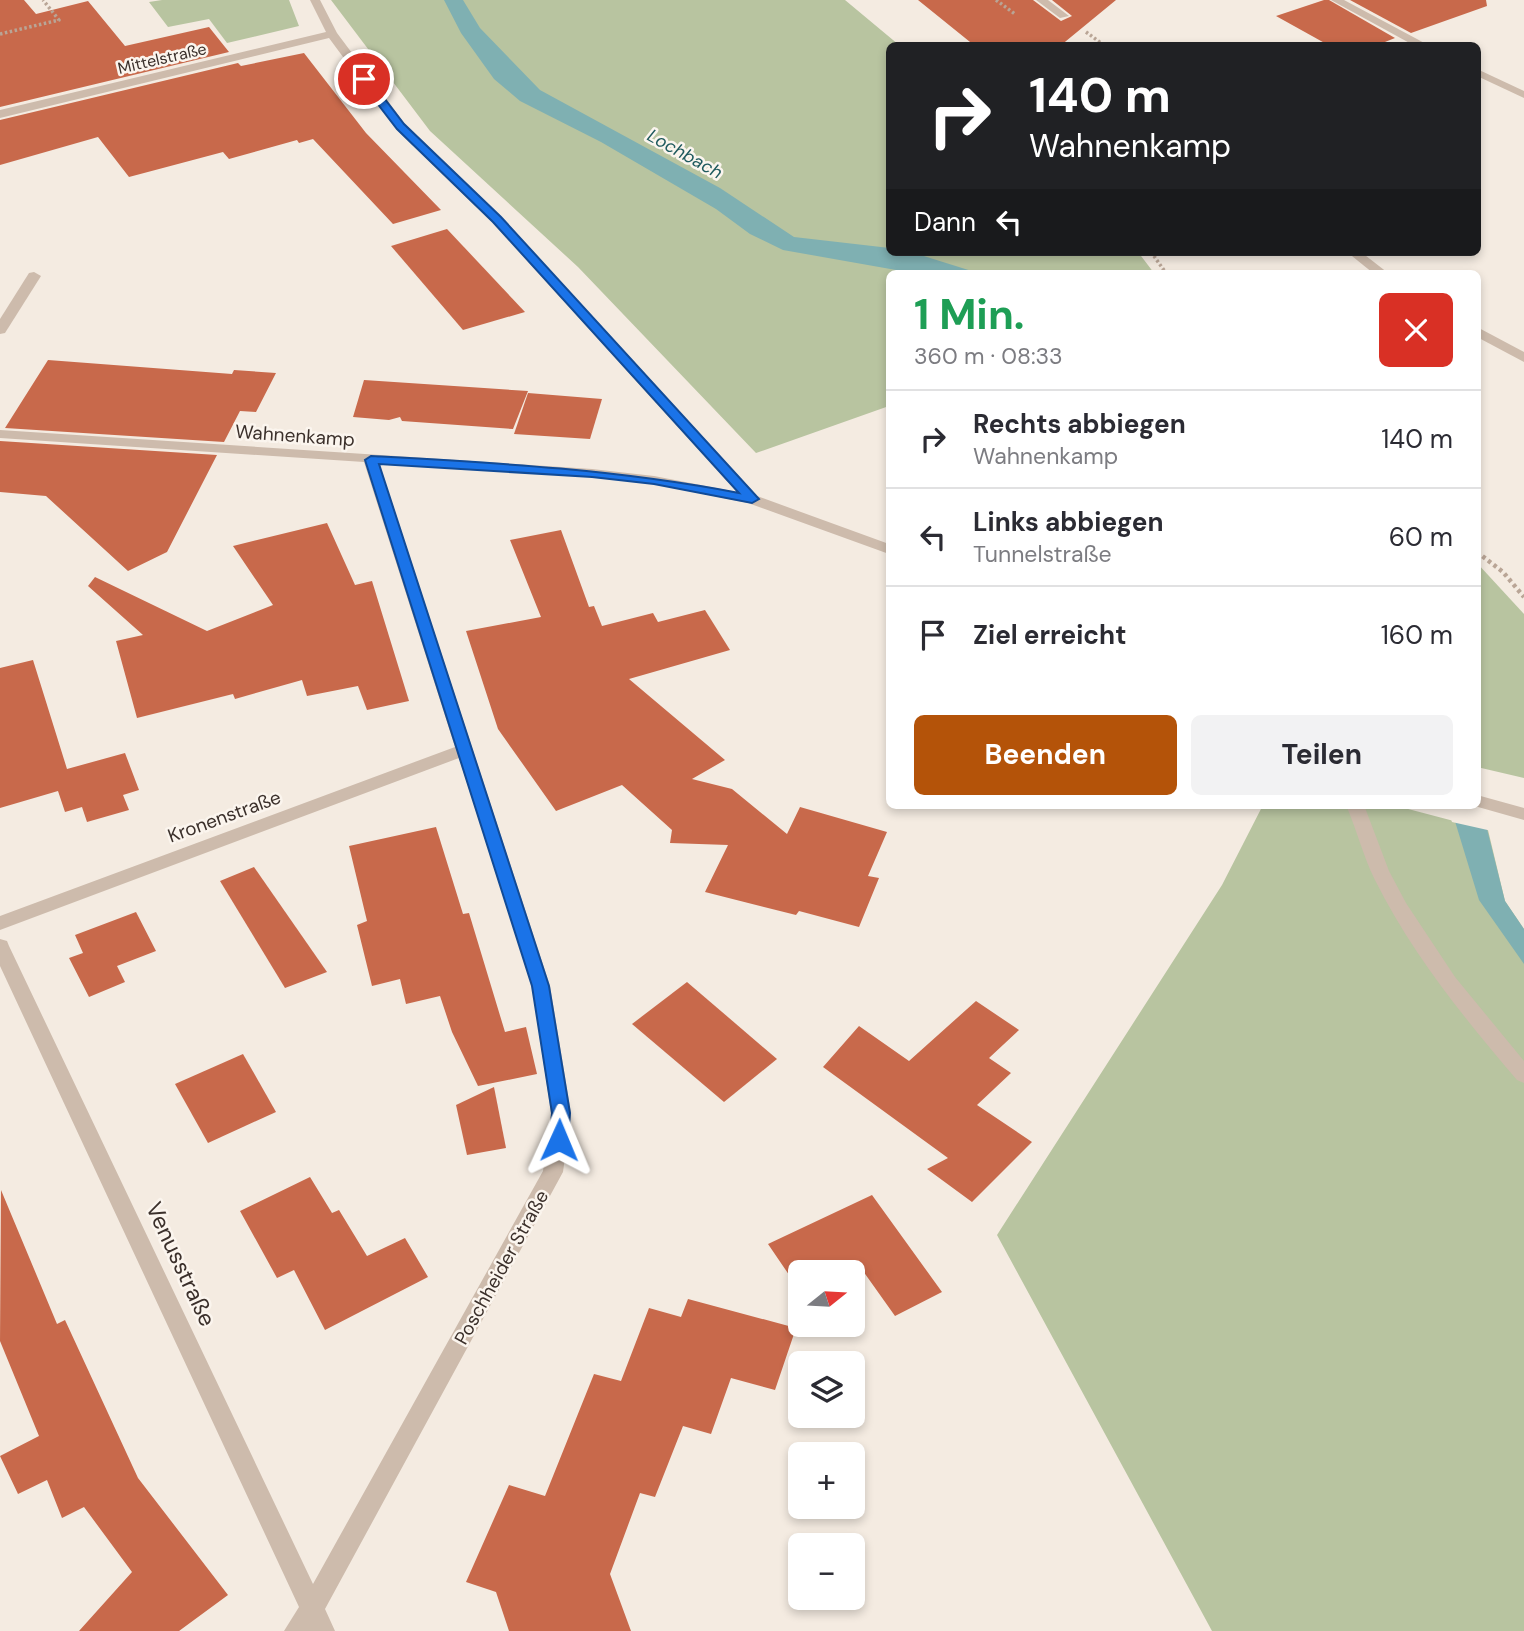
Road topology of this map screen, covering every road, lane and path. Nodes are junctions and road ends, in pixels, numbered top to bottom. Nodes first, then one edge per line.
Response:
1 (43, 0) edge
2 (315, 0) edge
3 (1041, 0) edge
4 (1336, 0) edge
5 (1064, 16) dead end
6 (0, 34) edge
7 (332, 34) junction
8 (1417, 42) edge
9 (1481, 74) edge
10 (1497, 82) junction
11 (1481, 86) edge
12 (1524, 95) edge
13 (0, 114) edge
14 (1358, 256) edge
15 (1377, 270) edge
16 (34, 276) dead end
17 (0, 330) edge
18 (1481, 333) edge
19 (1524, 358) edge
20 (0, 434) edge
21 (371, 460) junction
22 (752, 499) junction
23 (886, 549) edge
24 (1481, 555) edge
25 (1524, 597) edge
26 (464, 750) junction
27 (1481, 803) edge
28 (1357, 809) edge
29 (1517, 812) edge
30 (0, 923) edge
31 (0, 946) edge
32 (1524, 1076) edge
33 (314, 1606) junction
34 (296, 1631) edge
35 (323, 1631) edge

1 - 6 path
2 - 7 street
3 - 5 street
4 - 8 street
7 - 13 street, Mittelstraße
7 - 22 street
9 - 10 street
10 - 11 street
10 - 12 street
14 - 15 street
16 - 17 street
18 - 19 street
20 - 21 street, Wahnenkamp
21 - 22 street, Wahnenkamp
21 - 26 street, Poschheider Straße
22 - 23 street, Wahnenkamp
24 - 25 path
26 - 30 street, Kronenstraße
26 - 33 street, Poschheider Straße
27 - 29 street
28 - 32 street
31 - 33 street, Venusstraße
33 - 34 street, Poschheider Straße
33 - 35 street, Venusstraße

